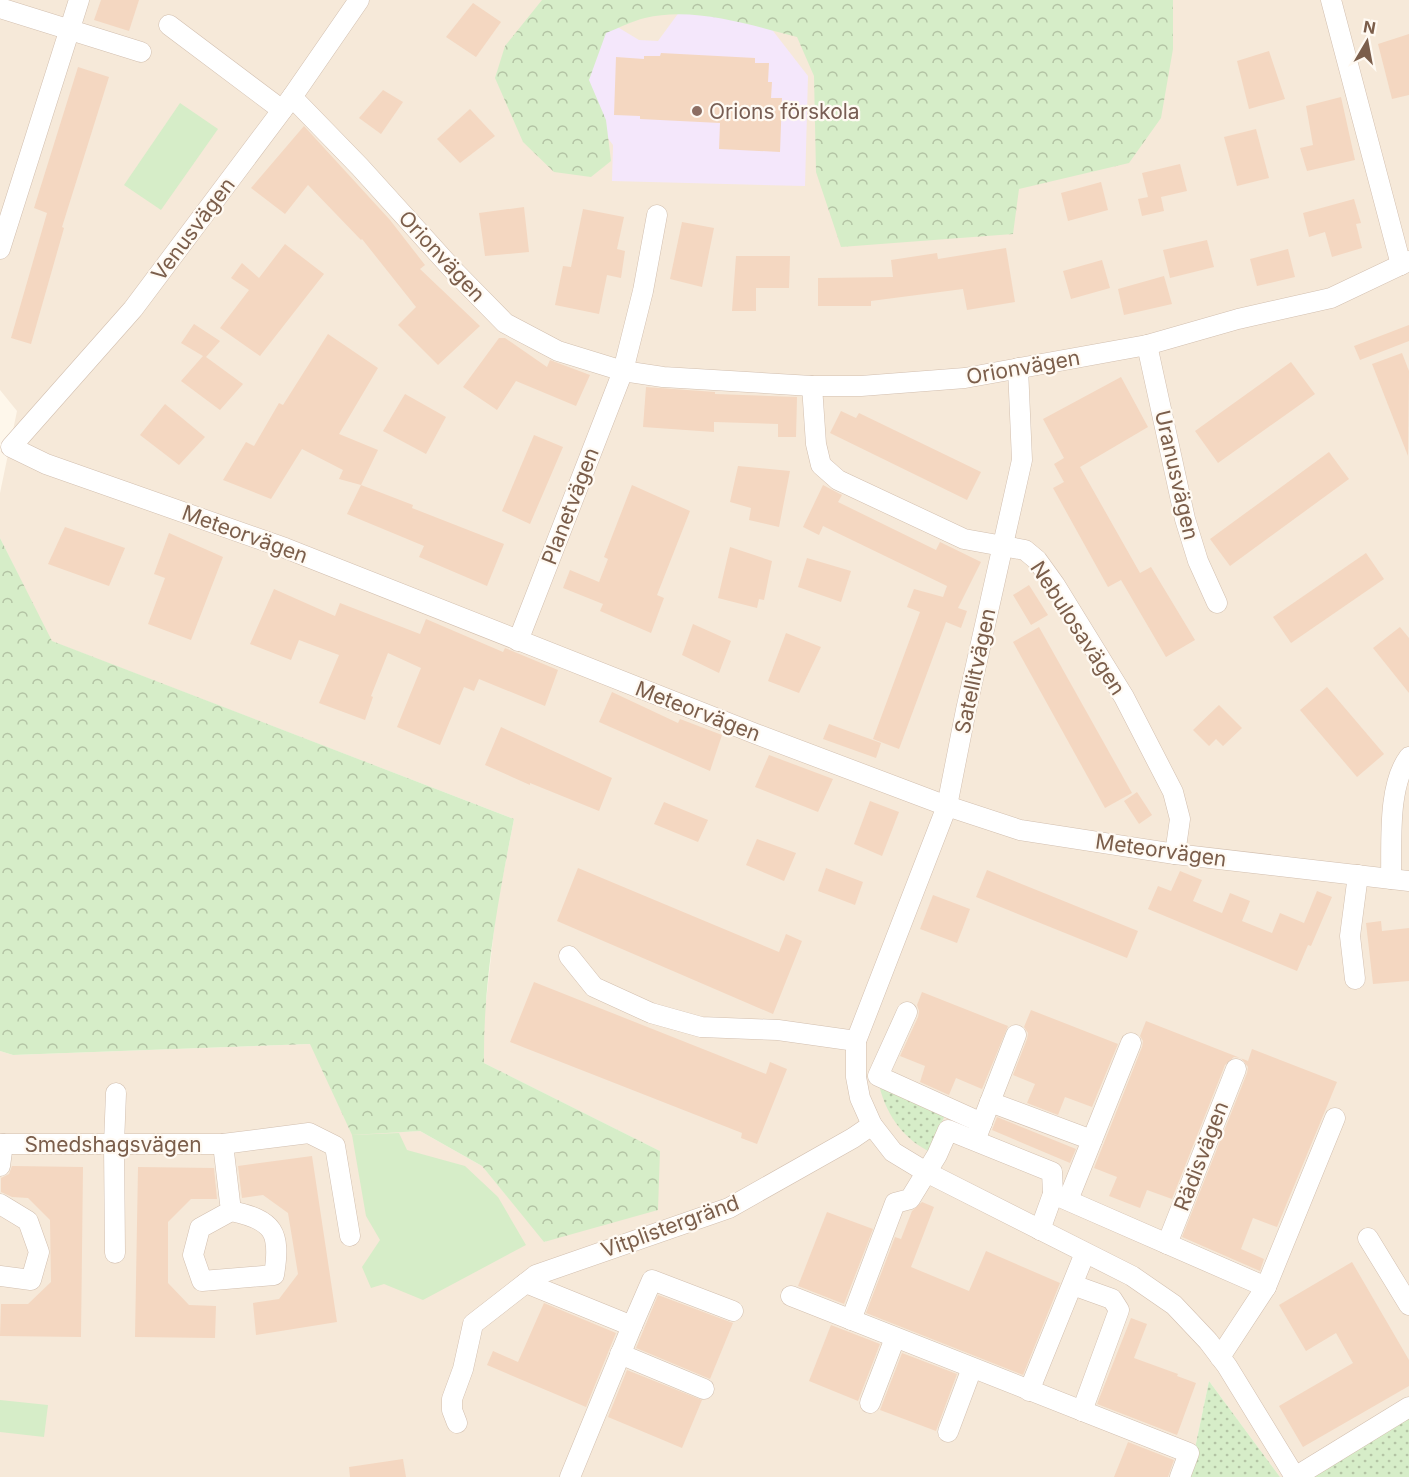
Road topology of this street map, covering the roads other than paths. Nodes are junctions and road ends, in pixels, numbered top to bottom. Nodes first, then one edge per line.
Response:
1 (79, 0) edge
2 (359, 0) edge
3 (1331, 0) edge
4 (0, 8) edge
5 (169, 25) dead end
6 (70, 31) junction
7 (141, 52) dead end
8 (287, 104) junction
9 (657, 215) dead end
10 (0, 249) edge
11 (1405, 263) edge
12 (1147, 345) junction
13 (1017, 368) junction
14 (623, 371) junction
15 (812, 386) junction
16 (11, 447) joint
17 (1002, 545) junction
18 (1217, 603) dead end
19 (518, 641) junction
20 (1409, 757) edge
21 (947, 806) junction
22 (1175, 854) junction
23 (1358, 875) junction
24 (1400, 880) edge
25 (569, 956) dead end
26 (1355, 979) dead end
27 (907, 1012) dead end
28 (1016, 1035) dead end
29 (856, 1041) junction
30 (1131, 1043) dead end
31 (1236, 1069) dead end
32 (116, 1093) dead end
33 (990, 1102) junction
34 (1335, 1118) dead end
35 (872, 1125) junction
36 (978, 1132) junction
37 (1092, 1140) junction
38 (1, 1144) edge
39 (114, 1144) junction
40 (223, 1144) junction
41 (0, 1166) edge
42 (926, 1172) junction
43 (1060, 1197) junction
44 (0, 1204) edge
45 (231, 1211) junction
46 (1040, 1230) junction
47 (350, 1236) dead end
48 (1368, 1238) dead end
49 (1167, 1244) junction
50 (115, 1253) dead end
51 (1085, 1253) junction
52 (0, 1276) edge
53 (526, 1283) junction
54 (1073, 1285) junction
55 (1266, 1287) junction
56 (791, 1296) dead end
57 (1409, 1305) edge
58 (733, 1311) dead end
59 (851, 1320) junction
60 (632, 1326) junction
61 (895, 1338) junction
62 (620, 1354) junction
63 (1220, 1357) junction
64 (972, 1368) junction
65 (704, 1389) dead end
66 (1029, 1391) junction
67 (870, 1403) dead end
68 (1409, 1407) edge
69 (1082, 1411) junction
70 (457, 1423) dead end
71 (948, 1432) dead end
72 (570, 1477) edge
73 (1180, 1477) edge
74 (1295, 1477) edge

1 - 6 street
2 - 8 street, Venusvägen
3 - 11 street
4 - 6 street
5 - 8 street, Orionvägen
6 - 7 street
6 - 10 street
8 - 14 street, Orionvägen
8 - 16 street, Venusvägen
9 - 14 street
11 - 12 street, Orionvägen
12 - 13 street, Orionvägen
12 - 18 street, Uranusvägen
13 - 15 street, Orionvägen
13 - 17 street, Satellitvägen
14 - 15 street, Orionvägen
14 - 19 street, Planetvägen
15 - 17 street, Nebulosavägen
16 - 19 street, Meteorvägen
17 - 21 street, Satellitvägen
17 - 22 street, Nebulosavägen
19 - 21 street, Meteorvägen
20 - 24 street
21 - 22 street, Meteorvägen
21 - 29 street, Satellitvägen
22 - 23 street, Meteorvägen
23 - 24 street, Meteorvägen
23 - 26 street
25 - 29 street
27 - 36 street
28 - 33 street
29 - 35 street
30 - 37 street
31 - 49 street, Rädisvägen
32 - 39 street
33 - 36 street
33 - 37 street
34 - 55 street
35 - 42 street
35 - 53 street, Vitplistergränd
36 - 42 street
36 - 43 street
37 - 43 street
38 - 39 street, Smedshagsvägen
38 - 41 street, Smedshagsvägen
39 - 40 street, Smedshagsvägen
39 - 50 street
40 - 45 street, Smedshagsvägen
40 - 47 street, Smedshagsvägen
42 - 46 street
42 - 59 street
43 - 46 street
43 - 49 street
44 - 52 street
45 - 45 street
46 - 51 street
48 - 57 street
49 - 55 street
51 - 54 street
51 - 63 street
53 - 60 street
53 - 70 street, Vitplistergränd
54 - 66 street
54 - 69 street
55 - 63 street
56 - 59 street
58 - 60 street
59 - 61 street
60 - 62 street
61 - 64 street
61 - 67 street
62 - 65 street
62 - 72 street
63 - 74 street
64 - 66 street
64 - 71 street
66 - 69 street
68 - 74 street
69 - 73 street

